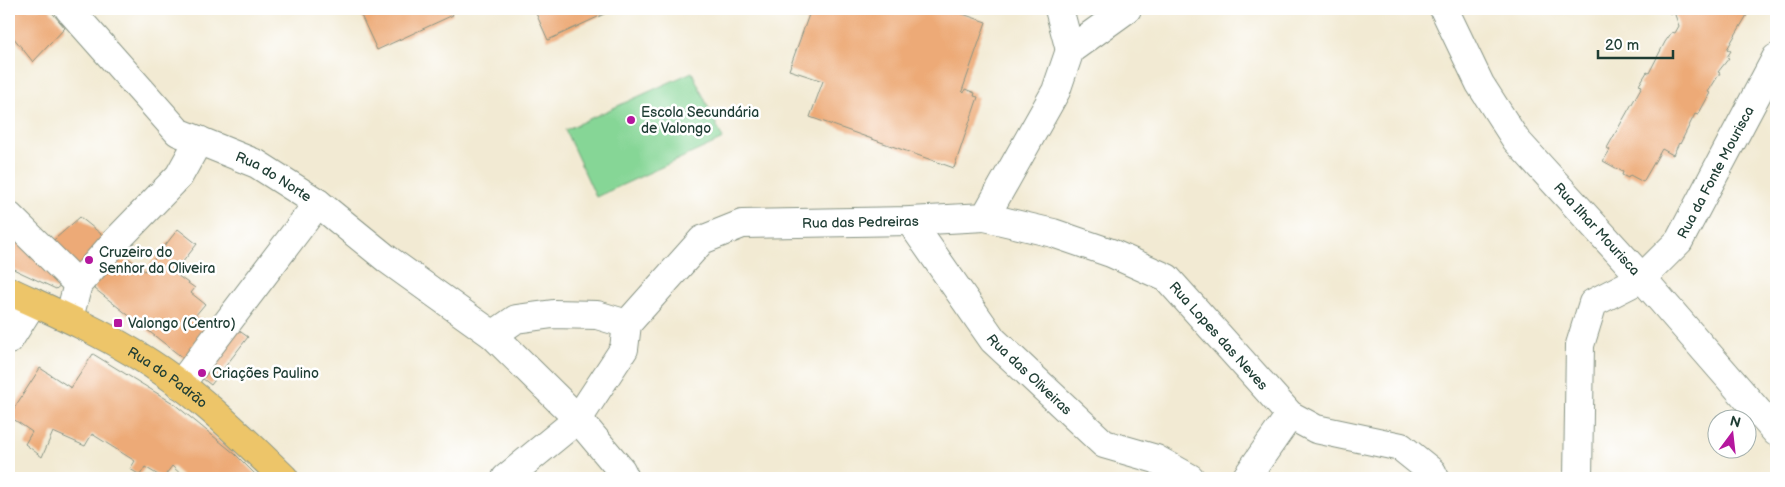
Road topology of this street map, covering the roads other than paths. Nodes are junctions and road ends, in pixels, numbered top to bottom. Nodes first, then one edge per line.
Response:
1 (69, 9) edge
2 (1058, 9) edge
3 (1127, 9) edge
4 (1444, 9) edge
5 (1070, 50) junction
6 (1776, 58) edge
7 (199, 140) junction
8 (318, 204) junction
9 (9, 216) edge
10 (985, 217) junction
11 (910, 221) junction
12 (1642, 278) junction
13 (78, 284) junction
14 (21, 296) edge
15 (69, 318) junction
16 (627, 324) junction
17 (493, 335) junction
18 (9, 340) edge
19 (180, 385) junction
20 (1290, 415) junction
21 (578, 418) junction
22 (1776, 432) edge
23 (284, 478) edge
24 (506, 478) edge
25 (625, 478) edge
26 (1190, 478) edge
27 (1246, 478) edge
28 (1435, 478) edge
29 (1578, 478) edge

1 - 7 street, Rua do Norte
2 - 5 street
3 - 5 street
4 - 12 street, Rua Ilhar Mourisca
5 - 10 street
6 - 12 street, Rua da Fonte Mourisca
7 - 8 street, Rua do Norte
7 - 13 street
8 - 17 street, Rua do Norte
8 - 19 street
9 - 13 street
10 - 11 street, Rua das Pedreiras
10 - 20 street, Rua Lopes das Neves
11 - 16 street, Rua das Pedreiras
11 - 26 street, Rua das Oliveiras
12 - 22 street
12 - 29 street, Rua Ilhar Mourisca
13 - 15 street
14 - 15 main road, Rua do Padrão
14 - 18 street
15 - 19 main road, Rua do Padrão
16 - 17 street
16 - 21 street
17 - 21 street, Rua do Norte
19 - 23 main road, Rua do Padrão
20 - 27 street
20 - 28 street, Rua Lopes das Neves
21 - 24 street
21 - 25 street, Rua do Norte

